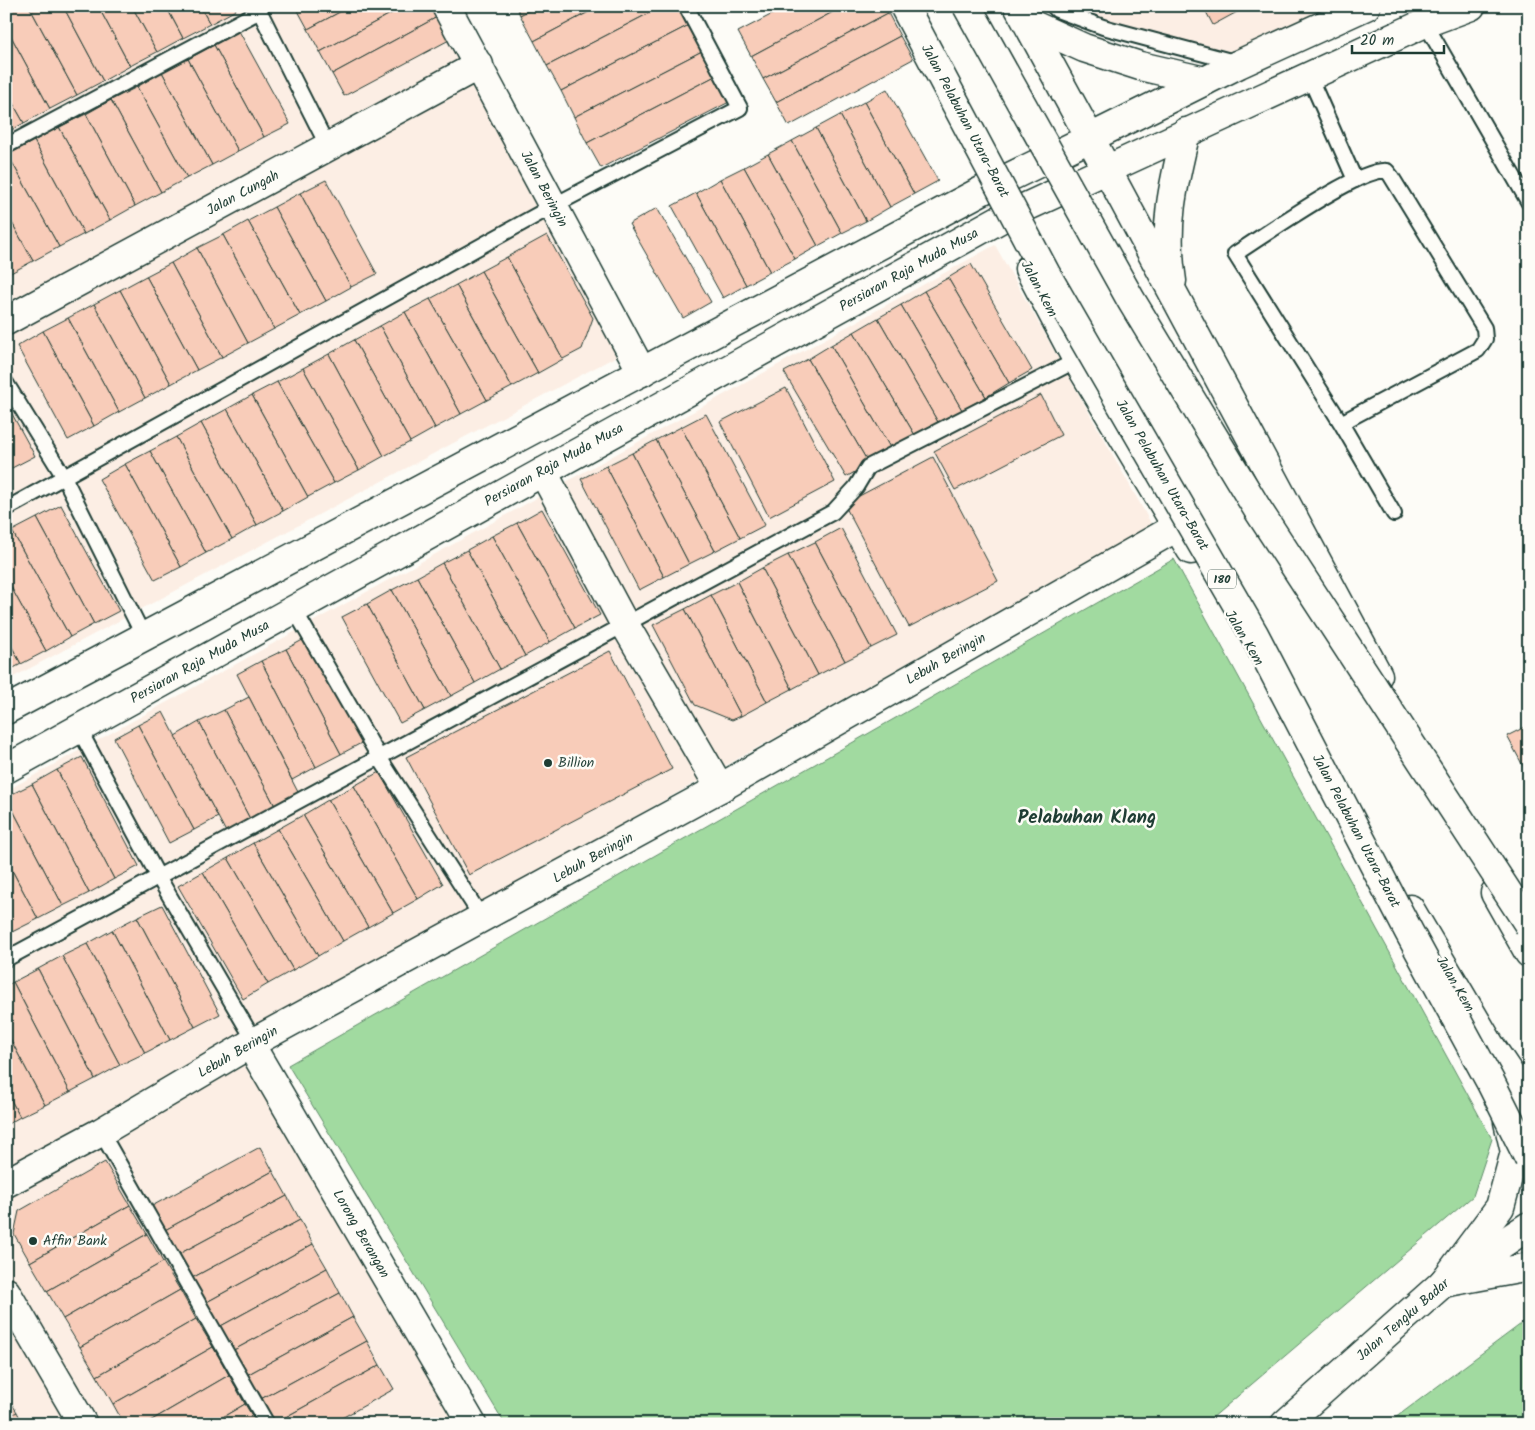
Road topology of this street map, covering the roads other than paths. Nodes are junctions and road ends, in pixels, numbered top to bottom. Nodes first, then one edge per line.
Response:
1 (446, 6) edge
2 (686, 6) edge
3 (891, 6) edge
4 (904, 6) edge
5 (967, 6) edge
6 (1053, 6) edge
7 (1366, 6) edge
8 (1471, 6) edge
9 (258, 9) edge
10 (1023, 15) edge
11 (1421, 15) edge
12 (1239, 64) junction
13 (479, 66) junction
14 (1308, 76) junction
15 (1205, 81) junction
16 (1186, 132) junction
17 (1090, 138) junction
18 (6, 146) edge
19 (328, 147) junction
20 (1106, 170) junction
21 (1355, 180) junction
22 (985, 189) junction
23 (1529, 204) edge
24 (553, 206) junction
25 (1002, 218) junction
26 (1175, 296) junction
27 (6, 321) edge
28 (1077, 360) junction
29 (642, 372) junction
30 (6, 383) edge
31 (1341, 423) junction
32 (543, 472) junction
33 (64, 477) junction
34 (6, 510) edge
35 (1394, 514) dead end
36 (1176, 527) junction
37 (294, 609) junction
38 (624, 623) junction
39 (144, 637) junction
40 (6, 710) edge
41 (79, 729) junction
42 (379, 757) junction
43 (6, 769) edge
44 (720, 788) junction
45 (159, 878) junction
46 (482, 918) junction
47 (1529, 926) edge
48 (1529, 953) edge
49 (6, 959) edge
50 (252, 1043) junction
51 (1490, 1045) junction
52 (1529, 1103) edge
53 (101, 1132) junction
54 (1529, 1159) edge
55 (6, 1183) edge
56 (1529, 1226) edge
57 (1529, 1267) edge
58 (1443, 1283) junction
59 (6, 1292) edge
60 (83, 1424) edge
61 (267, 1424) edge
62 (472, 1424) edge
63 (1285, 1424) edge

1 - 13 main road, Jalan Beringin
2 - 24 lane
3 - 22 main road, Jalan Kem
4 - 54 main road, Jalan Pelabuhan Utara-Barat / 180, bridge
5 - 47 main road, bridge
6 - 12 lane
7 - 12 main road
8 - 11 main road, Persiaran Raja Muda Musa
9 - 18 lane
9 - 19 lane
10 - 15 main road
10 - 17 main road
11 - 14 main road, Persiaran Raja Muda Musa
11 - 23 lane
12 - 15 main road
13 - 19 main road, Jalan Cungah
13 - 24 main road, Jalan Beringin
14 - 16 main road, Persiaran Raja Muda Musa
14 - 21 lane
15 - 17 main road
16 - 20 main road, Persiaran Raja Muda Musa
16 - 26 main road
17 - 20 main road
17 - 22 main road
19 - 27 main road, Jalan Cungah
20 - 25 main road, Persiaran Raja Muda Musa
20 - 26 main road
21 - 31 lane
21 - 31 lane
22 - 25 main road, Jalan Kem
22 - 29 main road
24 - 29 main road, Jalan Beringin
24 - 33 lane
25 - 28 main road, Jalan Kem
25 - 32 main road, Persiaran Raja Muda Musa
26 - 48 main road
28 - 36 main road, Jalan Kem
28 - 38 lane
29 - 39 main road
30 - 33 lane
31 - 35 lane
32 - 37 main road, Persiaran Raja Muda Musa
32 - 38 main road
33 - 34 lane
33 - 39 lane
36 - 44 main road, Lebuh Beringin
36 - 51 main road, Jalan Kem
37 - 41 main road, Persiaran Raja Muda Musa
37 - 42 lane
38 - 42 lane
38 - 44 main road
39 - 40 main road
41 - 43 main road, Persiaran Raja Muda Musa
41 - 45 lane
42 - 45 lane
42 - 46 lane
44 - 46 main road, Lebuh Beringin
45 - 49 lane
45 - 50 lane
46 - 50 main road, Lebuh Beringin
50 - 53 main road, Lebuh Beringin
50 - 62 main road, Lorong Berangan
51 - 52 main road, Jalan Kem
51 - 58 main road
53 - 55 main road, Lebuh Beringin
53 - 61 lane
56 - 58 main road, Jalan Tengku Badar
57 - 58 main road
58 - 63 main road, Jalan Tengku Badar
59 - 60 main road

